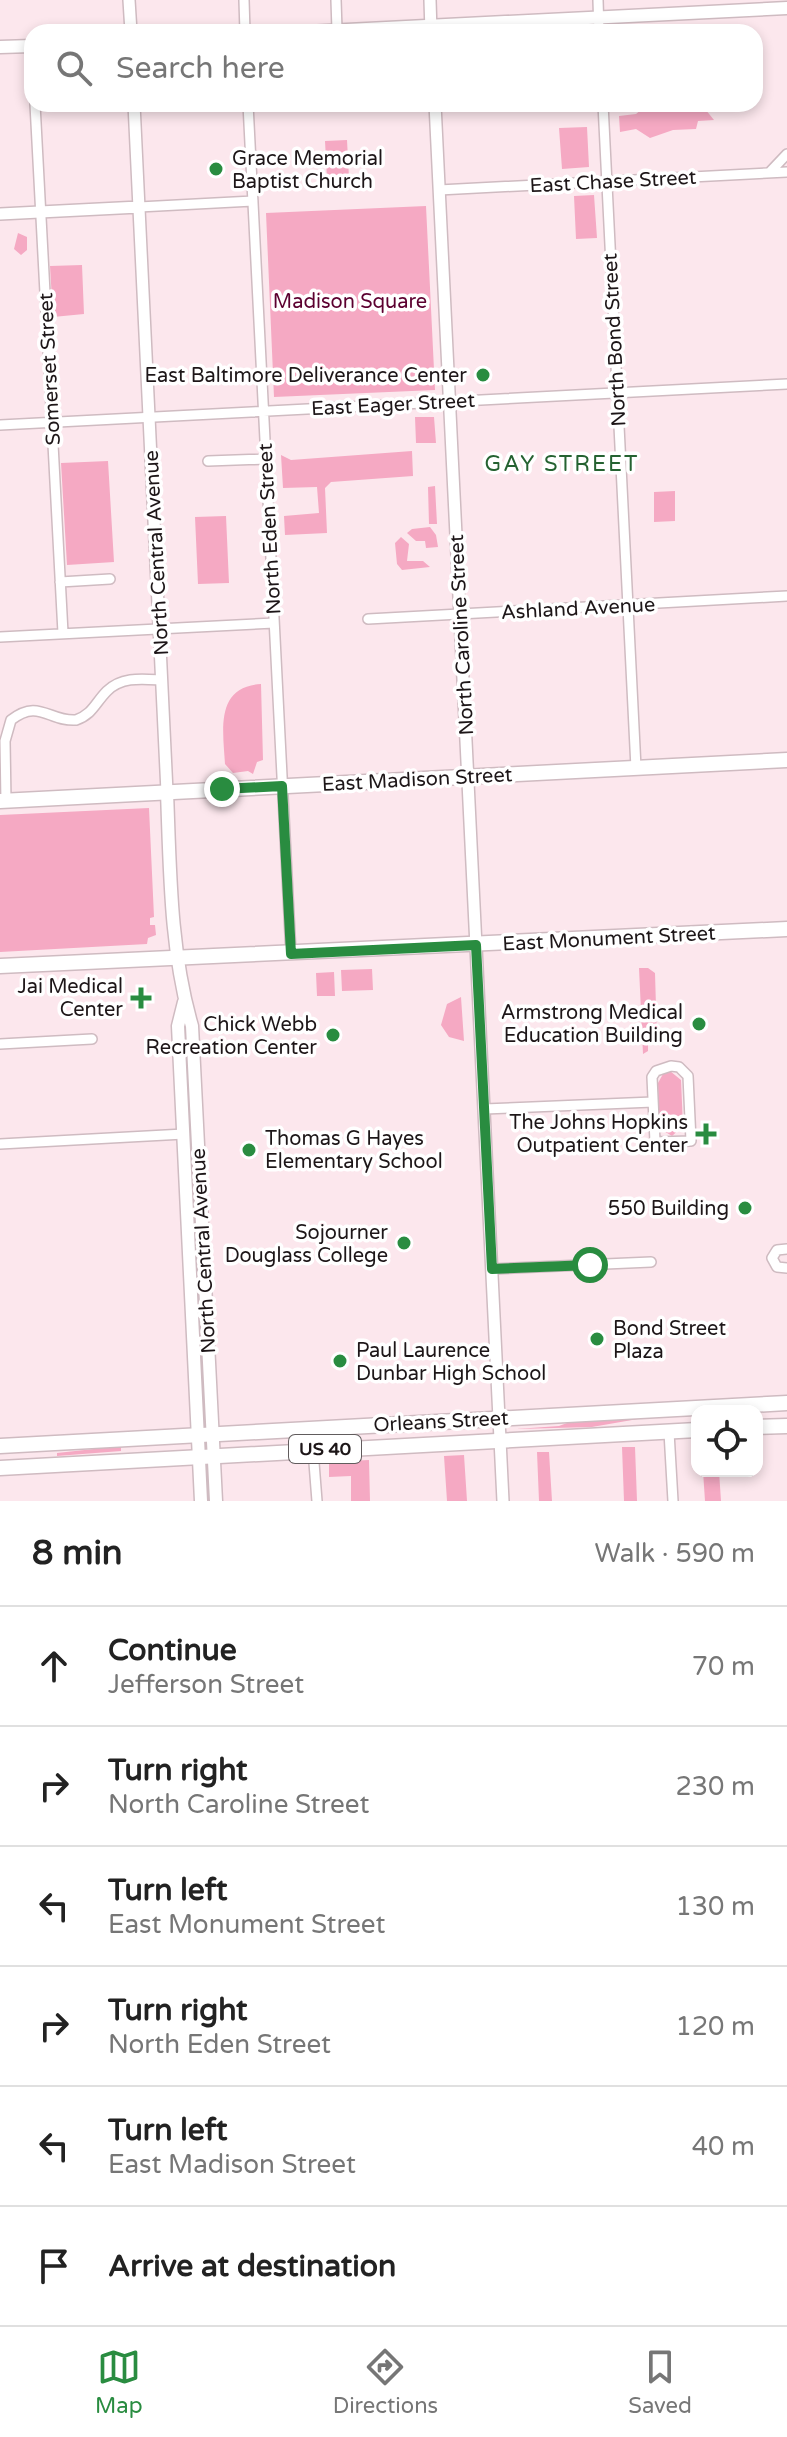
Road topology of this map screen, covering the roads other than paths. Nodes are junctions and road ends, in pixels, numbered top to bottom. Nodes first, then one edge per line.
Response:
1 (129, 0) edge
2 (244, 0) edge
3 (336, 0) edge
4 (430, 0) edge
5 (598, 0) edge
6 (787, 8) edge
7 (599, 17) junction
8 (130, 24) edge
9 (245, 24) edge
10 (337, 24) edge
11 (431, 24) edge
12 (501, 24) edge
13 (599, 24) edge
14 (0, 47) edge
15 (24, 47) edge
16 (35, 112) edge
17 (134, 112) edge
18 (248, 112) edge
19 (435, 112) edge
20 (603, 112) edge
21 (787, 154) edge
22 (787, 172) edge
23 (769, 173) junction
24 (606, 181) junction
25 (439, 190) junction
26 (253, 201) junction
27 (139, 207) junction
28 (41, 212) junction
29 (0, 214) edge
30 (787, 384) edge
31 (616, 393) junction
32 (449, 401) junction
33 (263, 411) junction
34 (149, 417) junction
35 (52, 422) junction
36 (0, 425) edge
37 (266, 459) junction
38 (208, 461) dead end
39 (110, 579) dead end
40 (60, 582) junction
41 (787, 596) edge
42 (628, 605) junction
43 (460, 614) junction
44 (368, 619) dead end
45 (274, 623) junction
46 (159, 628) junction
47 (63, 633) junction
48 (0, 637) edge
49 (162, 680) junction
50 (787, 760) edge
51 (636, 768) junction
52 (468, 777) junction
53 (282, 786) junction
54 (167, 792) junction
55 (3, 801) edge
56 (787, 929) edge
57 (476, 945) junction
58 (291, 954) junction
59 (178, 960) junction
60 (0, 966) edge
61 (184, 1002) junction
62 (92, 1039) dead end
63 (0, 1044) edge
64 (653, 1102) junction
65 (182, 1103) junction
66 (197, 1103) junction
67 (484, 1109) junction
68 (184, 1134) junction
69 (0, 1144) edge
70 (787, 1249) edge
71 (651, 1262) dead end
72 (787, 1268) edge
73 (492, 1269) junction
74 (787, 1403) edge
75 (756, 1405) edge
76 (691, 1408) edge
77 (677, 1409) junction
78 (691, 1416) edge
79 (499, 1418) junction
80 (787, 1426) edge
81 (763, 1427) edge
82 (691, 1430) edge
83 (669, 1432) junction
84 (205, 1435) junction
85 (597, 1436) junction
86 (500, 1440) junction
87 (0, 1446) edge
88 (313, 1450) junction
89 (206, 1457) junction
90 (0, 1468) edge
91 (201, 1501) edge
92 (216, 1501) edge
93 (317, 1501) edge
94 (503, 1501) edge
95 (673, 1501) edge

1 - 8 street
2 - 9 street
3 - 10 street
4 - 11 street
5 - 7 street
6 - 7 main road
7 - 12 main road
7 - 13 street
14 - 15 main road
16 - 28 street, Somerset Street
17 - 27 street, North Central Avenue
18 - 26 street, North Eden Street
19 - 25 street, North Caroline Street
20 - 24 street, North Bond Street
21 - 23 street
22 - 23 street, East Chase Street
23 - 24 street, East Chase Street
24 - 25 street, East Chase Street
24 - 31 street, North Bond Street
25 - 32 street, North Caroline Street
26 - 27 street
26 - 33 street, North Eden Street
27 - 28 street
27 - 34 street, North Central Avenue
28 - 29 street
28 - 35 street, Somerset Street
30 - 31 street, East Eager Street
31 - 32 street, East Eager Street
31 - 42 street, North Bond Street
32 - 33 street, East Eager Street
32 - 43 street, North Caroline Street
33 - 34 street, East Eager Street
33 - 37 street, North Eden Street
34 - 35 street, East Eager Street
34 - 46 street, North Central Avenue
35 - 36 street, East Eager Street
35 - 40 street, Somerset Street
37 - 38 street
37 - 45 street, North Eden Street
39 - 40 street
40 - 47 street, Somerset Street
41 - 42 street, Ashland Avenue
42 - 43 street, Ashland Avenue
42 - 51 street, North Bond Street
43 - 44 street, Ashland Avenue
43 - 52 street, North Caroline Street
45 - 46 street
45 - 53 street, North Eden Street
46 - 47 street
46 - 49 street, North Central Avenue
47 - 48 street
49 - 54 street, North Central Avenue
49 - 55 street
50 - 51 main road, East Madison Street
51 - 52 main road, East Madison Street
52 - 53 main road, East Madison Street
52 - 57 street, North Caroline Street
53 - 54 main road, East Madison Street
53 - 58 street, North Eden Street
54 - 55 main road, East Madison Street
54 - 59 main road, North Central Avenue
56 - 57 main road, East Monument Street
57 - 58 main road, East Monument Street
57 - 67 street, North Caroline Street
58 - 59 main road, East Monument Street
59 - 60 main road, East Monument Street
59 - 61 main road, North Central Avenue
61 - 65 main road, North Central Avenue
61 - 66 main road, North Central Avenue
62 - 63 street
64 - 64 street
64 - 67 street
65 - 66 main road
65 - 68 main road, North Central Avenue
66 - 84 main road, North Central Avenue
67 - 73 street, North Caroline Street
68 - 69 street
68 - 84 main road, North Central Avenue
70 - 72 street
71 - 73 street
73 - 79 street, North Caroline Street
74 - 75 main road, Orleans Street / US 40
76 - 77 main road, Orleans Street / US 40
77 - 79 main road, Orleans Street / US 40
77 - 85 main road
78 - 83 main road
79 - 84 main road, Orleans Street / US 40
79 - 86 street, North Caroline Street
80 - 81 main road
82 - 83 main road, Orleans Street / US 40
83 - 85 main road, Orleans Street / US 40
83 - 95 street
84 - 87 main road, Orleans Street / US 40
84 - 89 main road, North Central Avenue
85 - 86 main road, Orleans Street / US 40
86 - 88 main road, Orleans Street / US 40
86 - 94 street, North Caroline Street
88 - 89 main road, Orleans Street / US 40
88 - 93 street
89 - 90 main road, Orleans Street / US 40
89 - 91 main road, North Central Avenue
89 - 92 main road, North Central Avenue

